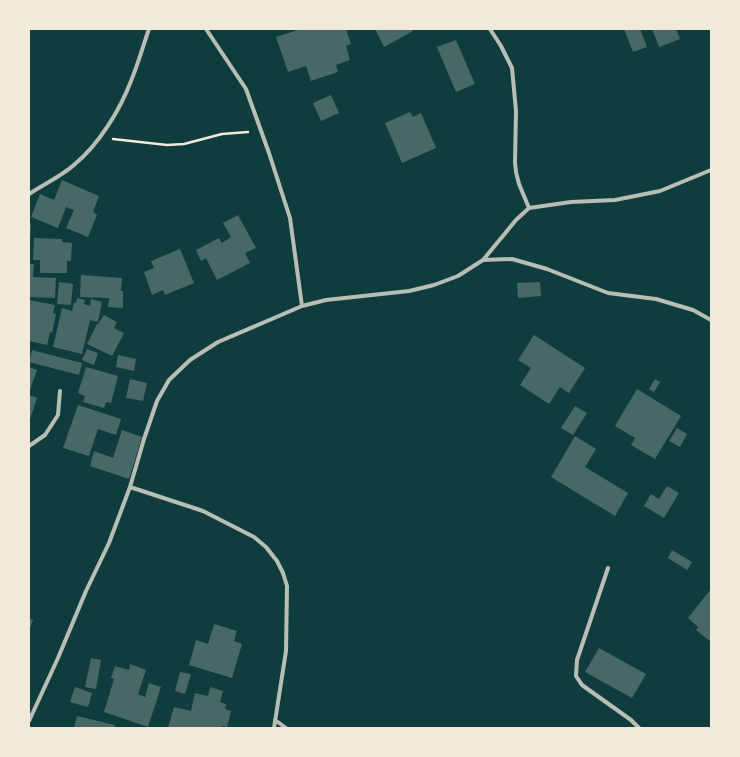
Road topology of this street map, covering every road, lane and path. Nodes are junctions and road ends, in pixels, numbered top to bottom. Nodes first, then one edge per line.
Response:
1 (149, 29) edge
2 (206, 29) edge
3 (490, 29) edge
4 (262, 131) junction
5 (99, 137) junction
6 (711, 170) edge
7 (29, 194) edge
8 (529, 208) junction
9 (483, 260) junction
10 (302, 306) junction
11 (711, 320) edge
12 (60, 391) dead end
13 (29, 446) edge
14 (130, 487) junction
15 (608, 568) dead end
16 (275, 720) junction
17 (29, 721) edge
18 (274, 728) edge
19 (286, 728) edge
20 (639, 728) edge

1 - 5 street
2 - 4 street
3 - 8 street
4 - 5 path
4 - 10 street
5 - 7 street
6 - 8 street
8 - 9 street
9 - 10 street
9 - 11 street
10 - 14 street
12 - 13 street
14 - 16 street
14 - 17 street
15 - 20 street
16 - 18 street
16 - 19 street

